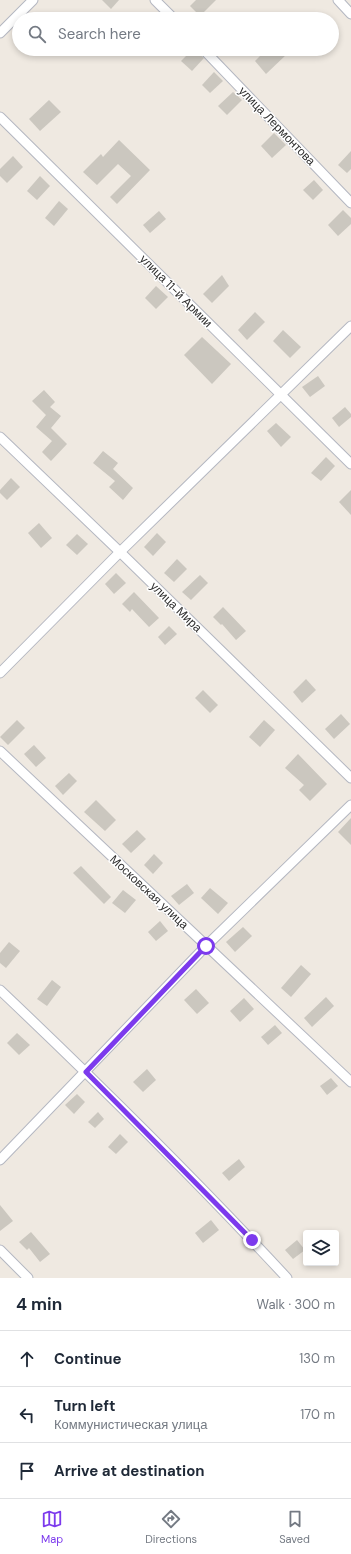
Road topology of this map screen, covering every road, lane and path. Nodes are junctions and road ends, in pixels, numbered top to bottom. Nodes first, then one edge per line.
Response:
1 (32, 0) edge
2 (155, 0) edge
3 (338, 0) edge
4 (20, 12) edge
5 (167, 12) edge
6 (351, 14) edge
7 (12, 21) edge
8 (0, 33) edge
9 (209, 56) edge
10 (0, 117) edge
11 (351, 203) edge
12 (351, 326) edge
13 (281, 395) junction
14 (0, 437) edge
15 (351, 464) edge
16 (120, 552) junction
17 (0, 673) edge
18 (0, 751) edge
19 (351, 778) edge
20 (351, 805) edge
21 (206, 946) junction
22 (0, 990) edge
23 (86, 1072) junction
24 (351, 1082) edge
25 (0, 1160) edge
26 (0, 1250) edge
27 (28, 1278) edge
28 (287, 1278) edge

1 - 4 street
2 - 5 street
3 - 6 street
7 - 8 street
9 - 11 street, улица Лермонтова
10 - 13 street, улица 11-й Армии
12 - 13 street
13 - 15 street, улица 11-й Армии
13 - 16 street
14 - 16 street, улица Мира
16 - 17 street
16 - 19 street, улица Мира
18 - 21 street, Московская улица
20 - 21 street
21 - 23 street
21 - 24 street, Московская улица
22 - 23 street
23 - 25 street
23 - 28 street
26 - 27 street

